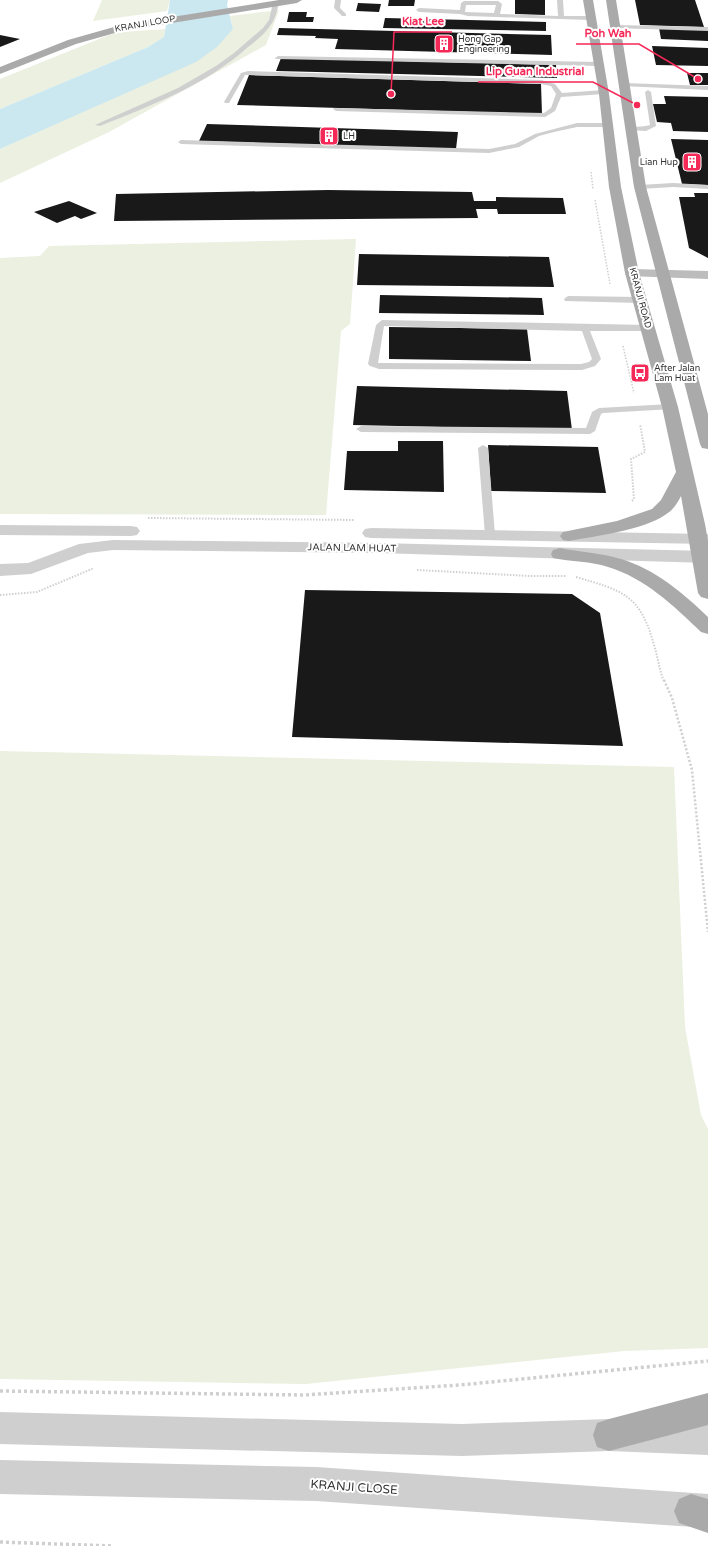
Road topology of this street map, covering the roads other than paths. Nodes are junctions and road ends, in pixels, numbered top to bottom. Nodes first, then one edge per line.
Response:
1 (296, 0) edge
2 (338, 0) edge
3 (560, 0) edge
4 (588, 0) edge
5 (611, 0) edge
6 (276, 3) junction
7 (419, 10) dead end
8 (462, 12) junction
9 (344, 15) dead end
10 (497, 15) junction
11 (561, 17) junction
12 (590, 18) junction
13 (616, 27) junction
14 (708, 29) edge
15 (278, 58) dead end
16 (596, 59) junction
17 (0, 71) edge
18 (624, 88) junction
19 (708, 88) edge
20 (604, 92) junction
21 (648, 92) junction
22 (708, 94) edge
23 (560, 95) junction
24 (227, 102) dead end
25 (336, 110) dead end
26 (98, 125) dead end
27 (608, 125) junction
28 (630, 129) junction
29 (181, 142) dead end
30 (639, 183) junction
31 (708, 187) edge
32 (632, 273) junction
33 (662, 273) junction
34 (708, 275) edge
35 (568, 299) dead end
36 (640, 300) junction
37 (584, 328) junction
38 (648, 328) junction
39 (670, 407) junction
40 (361, 429) dead end
41 (708, 444) edge
42 (483, 448) dead end
43 (684, 472) junction
44 (0, 530) edge
45 (490, 535) junction
46 (568, 536) junction
47 (704, 548) edge
48 (560, 554) junction
49 (0, 570) edge
50 (708, 593) edge
51 (708, 628) edge
52 (708, 1409) edge
53 (0, 1428) edge
54 (609, 1435) junction
55 (708, 1439) edge
56 (0, 1477) edge
57 (702, 1513) edge

1 - 6 main road, KRANJI LOOP
2 - 9 lane
3 - 11 lane
4 - 12 main road, KRANJI ROAD
5 - 13 main road
6 - 17 main road, KRANJI LOOP
6 - 26 lane
7 - 8 lane
8 - 10 lane
8 - 10 lane
10 - 11 lane
11 - 12 lane
12 - 16 main road, KRANJI ROAD
13 - 14 lane
13 - 18 main road
15 - 16 lane
16 - 20 main road, KRANJI ROAD
18 - 19 lane
18 - 21 lane
18 - 28 main road
20 - 23 lane
20 - 27 main road, KRANJI ROAD
21 - 22 lane
21 - 28 lane
23 - 24 lane
23 - 25 lane
27 - 29 lane
27 - 32 main road, KRANJI ROAD
28 - 30 main road
30 - 31 lane
30 - 33 main road
32 - 33 street
32 - 36 main road, KRANJI ROAD
33 - 34 street
33 - 41 main road
35 - 36 lane
36 - 38 main road, KRANJI ROAD
37 - 37 lane
37 - 38 lane
38 - 39 main road, KRANJI ROAD
39 - 40 lane
39 - 43 main road, KRANJI ROAD
42 - 45 lane
43 - 46 main road
43 - 47 main road, KRANJI ROAD
44 - 45 street, JALAN LAM HUAT
45 - 46 street, JALAN LAM HUAT
46 - 47 street, JALAN LAM HUAT
47 - 48 street, JALAN LAM HUAT
47 - 50 main road, KRANJI ROAD
48 - 49 street, JALAN LAM HUAT
48 - 51 main road
52 - 54 main road
53 - 54 street
54 - 55 street
56 - 57 street, KRANJI CLOSE

